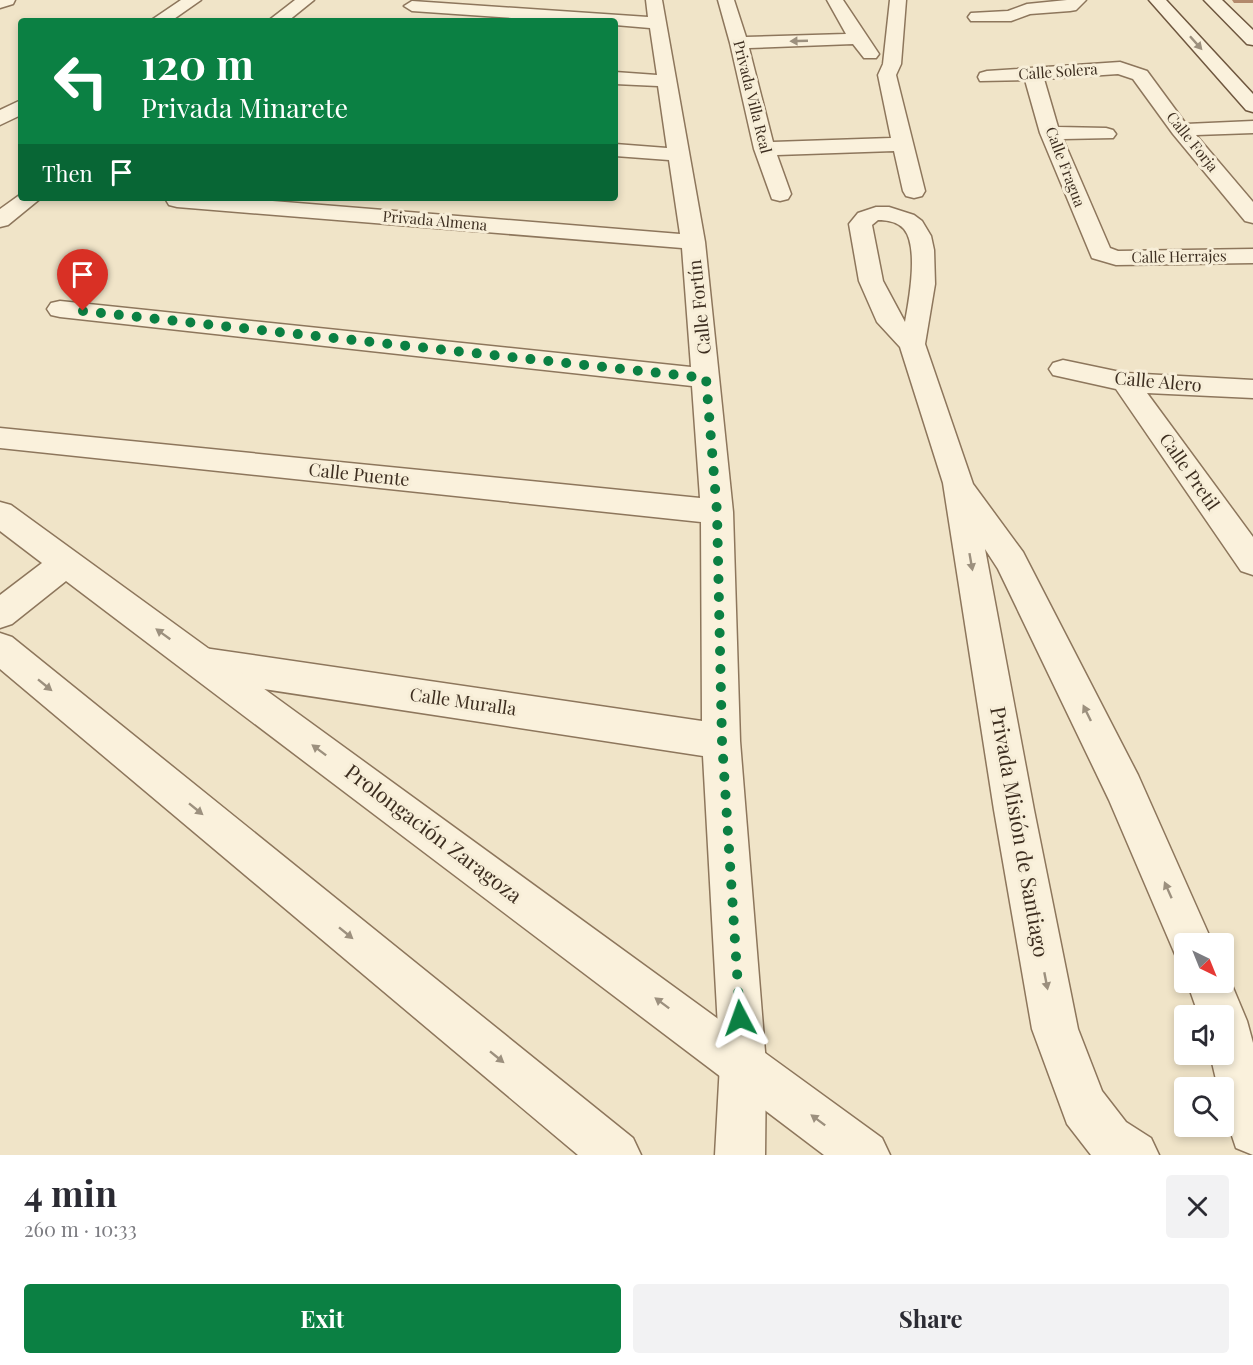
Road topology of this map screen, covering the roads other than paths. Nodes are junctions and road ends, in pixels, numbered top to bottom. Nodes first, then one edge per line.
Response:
1 (7, 0) edge
2 (193, 0) edge
3 (306, 0) edge
4 (726, 0) edge
5 (835, 0) edge
6 (898, 0) edge
7 (1157, 0) edge
8 (1212, 0) edge
9 (1077, 1) edge
10 (0, 3) edge
11 (1025, 4) edge
12 (412, 6) dead end
13 (656, 11) edge
14 (978, 17) dead end
15 (164, 18) edge
16 (281, 18) edge
17 (858, 39) junction
18 (1253, 40) edge
19 (740, 43) junction
20 (1130, 70) joint
21 (1033, 74) junction
22 (887, 75) junction
23 (987, 77) dead end
24 (618, 78) edge
25 (668, 81) junction
26 (1253, 106) edge
27 (18, 108) edge
28 (0, 119) edge
29 (1253, 127) edge
30 (1180, 130) junction
31 (1050, 133) junction
32 (1106, 134) dead end
33 (903, 144) junction
34 (764, 149) junction
35 (618, 150) edge
36 (680, 155) junction
37 (914, 190) dead end
38 (780, 194) dead end
39 (17, 200) edge
40 (189, 201) edge
41 (1253, 216) edge
42 (0, 220) edge
43 (693, 242) junction
44 (1105, 255) joint
45 (1253, 256) edge
46 (60, 309) dead end
47 (912, 344) junction
48 (1064, 369) dead end
49 (706, 378) junction
50 (1125, 382) junction
51 (1253, 389) edge
52 (0, 438) edge
53 (958, 483) junction
54 (717, 512) junction
55 (0, 514) edge
56 (1252, 558) edge
57 (66, 563) junction
58 (0, 614) edge
59 (0, 648) edge
60 (204, 664) junction
61 (722, 741) junction
62 (1187, 933) edge
63 (1234, 1059) edge
64 (744, 1064) junction
65 (1253, 1131) edge
66 (616, 1155) edge
67 (740, 1155) edge
68 (865, 1155) edge
69 (1134, 1155) edge

1 - 10 street
2 - 15 street
3 - 16 street
4 - 19 street, Privada Villa Real
5 - 17 street
6 - 22 street
7 -> 26 street
8 - 18 street
9 - 11 street
11 - 14 street
12 - 13 street
13 - 25 street, Calle Fortín
17 -> 19 street
17 - 22 street
19 - 34 street, Privada Villa Real
20 - 21 street, Calle Solera
20 - 30 street, Calle Forja
21 - 23 street, Calle Solera
21 - 31 street, Calle Fragua
22 - 33 street
24 - 25 street
25 - 36 street, Calle Fortín
27 - 28 street
29 - 30 street
30 - 41 street, Calle Forja
31 - 32 street
31 - 44 street, Calle Fragua
33 - 34 street
33 - 37 street
34 - 38 street, Privada Villa Real
35 - 36 street
36 - 43 street, Calle Fortín
39 - 42 street
40 - 43 street, Privada Almena
43 - 49 street, Calle Fortín
44 - 45 street, Calle Herrajes
46 - 49 street
47 - 47 street, Privada Misión de Santiago
47 - 53 street, Privada Misión de Santiago
48 - 50 street, Calle Alero
49 - 54 street, Calle Fortín
50 - 51 street, Calle Alero
50 - 56 street, Calle Pretil
52 - 54 street, Calle Puente
62 -> 53 street, Privada Misión de Santiago
53 -> 69 street, Privada Misión de Santiago
54 - 61 street, Calle Fortín
55 - 57 street, Prolongación Zaragoza
57 - 58 street
60 -> 57 street, Prolongación Zaragoza
59 -> 66 street
60 - 61 street, Calle Muralla
64 -> 60 street, Prolongación Zaragoza
61 - 64 street, Calle Fortín
63 - 65 street
64 - 67 street, Calle Fortín
68 -> 64 street, Prolongación Zaragoza

